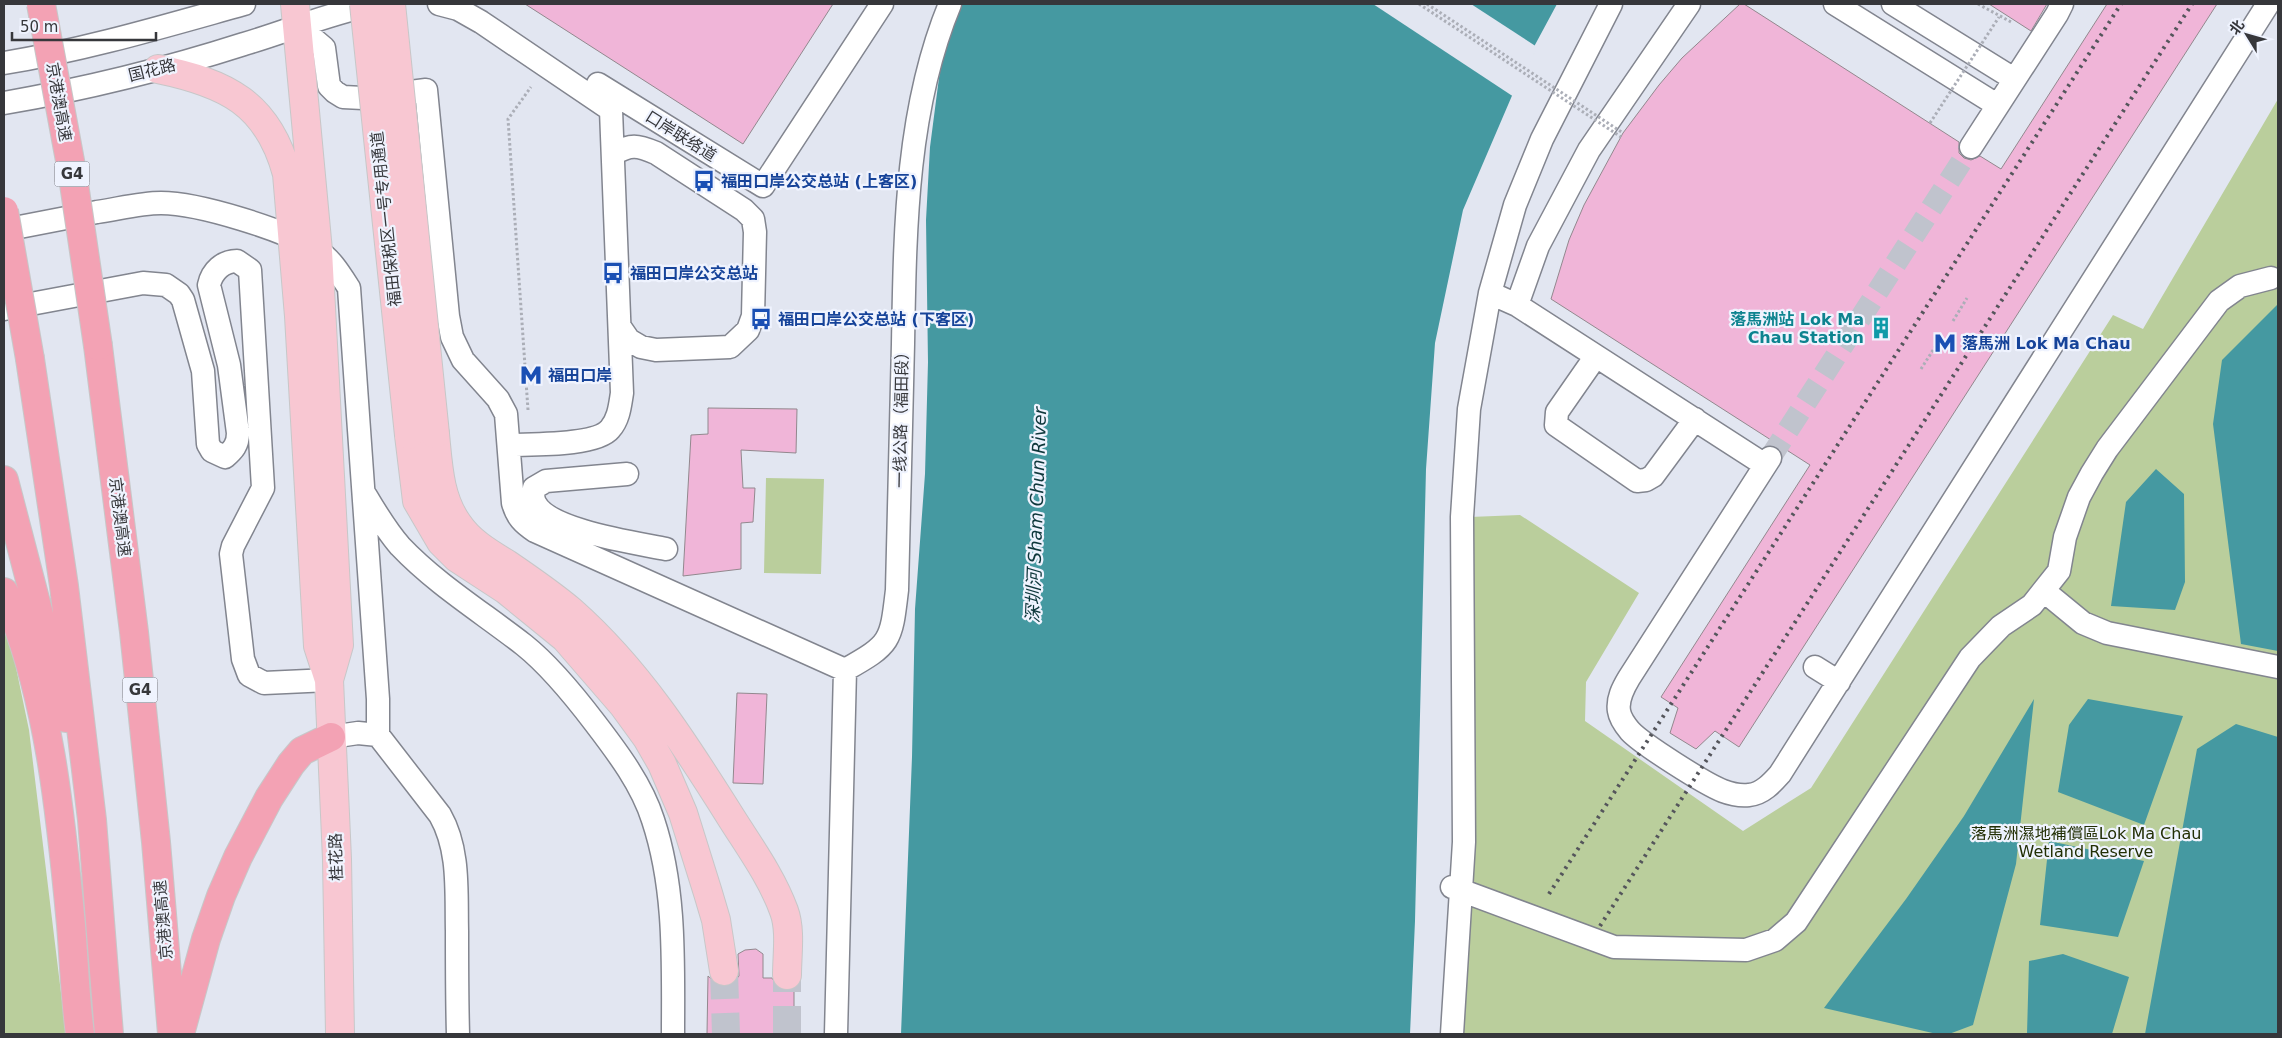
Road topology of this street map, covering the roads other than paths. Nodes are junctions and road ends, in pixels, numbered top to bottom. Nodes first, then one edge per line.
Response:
1 (41, 4) edge
2 (244, 4) edge
3 (364, 4) edge
4 (375, 4) edge
5 (391, 4) edge
6 (439, 4) edge
7 (882, 4) edge
8 (950, 4) edge
9 (1611, 4) edge
10 (1689, 4) edge
11 (1835, 4) edge
12 (1893, 4) edge
13 (2062, 4) edge
14 (2268, 4) edge
15 (336, 8) edge
16 (302, 11) edge
17 (538, 60) junction
18 (4, 63) edge
19 (158, 69) junction
20 (2014, 79) junction
21 (4, 104) edge
22 (1998, 105) junction
23 (1971, 147) tunnel mouth
24 (613, 154) junction
25 (4, 211) edge
26 (4, 230) edge
27 (293, 238) junction
28 (318, 250) junction
29 (2271, 278) dead end
30 (1490, 293) junction
31 (1517, 305) junction
32 (4, 309) edge
33 (620, 327) junction
34 (1596, 356) junction
35 (1695, 420) junction
36 (422, 434) junction
37 (510, 445) junction
38 (627, 474) dead end
39 (4, 480) edge
40 (364, 493) junction
41 (666, 549) dead end
42 (2044, 591) junction
43 (4, 592) edge
44 (836, 666) junction
45 (2278, 667) edge
46 (1815, 668) dead end
47 (329, 680) junction
48 (1839, 682) junction
49 (378, 735) junction
50 (332, 737) junction
51 (92, 820) junction
52 (1457, 889) junction
53 (724, 971) tunnel mouth
54 (787, 975) tunnel mouth
55 (80, 1034) edge
56 (109, 1034) edge
57 (172, 1034) edge
58 (180, 1034) edge
59 (340, 1034) edge
60 (458, 1034) edge
61 (673, 1034) edge
62 (836, 1034) edge
63 (1452, 1034) edge

1 - 57 highway, 京港澳高速 / G4, bridge
2 - 18 street
3 - 36 main road, 福田保税区一号专用通道, bridge
4 - 15 street, 国花路
5 - 36 main road, 福田保税区一号专用通道, bridge
6 - 17 street
7 - 17 street, 口岸联络道
8 - 44 street, 一线公路（福田段）
9 - 30 street
10 - 31 street
11 - 22 street
12 - 20 street
13 - 20 street
14 - 48 street
15 - 16 street, 国花路
16 - 19 street, 国花路
16 - 28 main road
16 - 37 street
17 - 24 street
19 - 21 street, 国花路
19 - 27 main road
20 - 22 street
22 - 23 street
24 - 33 street
24 - 33 street
25 - 51 highway, bridge
26 - 27 street
27 - 28 street
27 - 47 main road
28 - 40 street
28 - 47 main road
29 - 42 street
30 - 31 street
30 - 52 street
31 - 34 street
32 - 47 street
33 - 37 street
34 - 35 street
34 - 35 street
35 - 48 street
36 - 53 main road
36 - 54 main road
37 - 44 street
38 - 41 street
39 - 51 highway
40 - 49 street
40 - 61 street
42 - 45 street
42 - 52 street
43 - 55 highway
44 - 62 street
46 - 48 street
47 - 50 main road, 桂花路
49 - 50 street
49 - 60 street
50 - 58 highway
50 - 59 main road, 桂花路
51 - 56 highway
52 - 63 street

